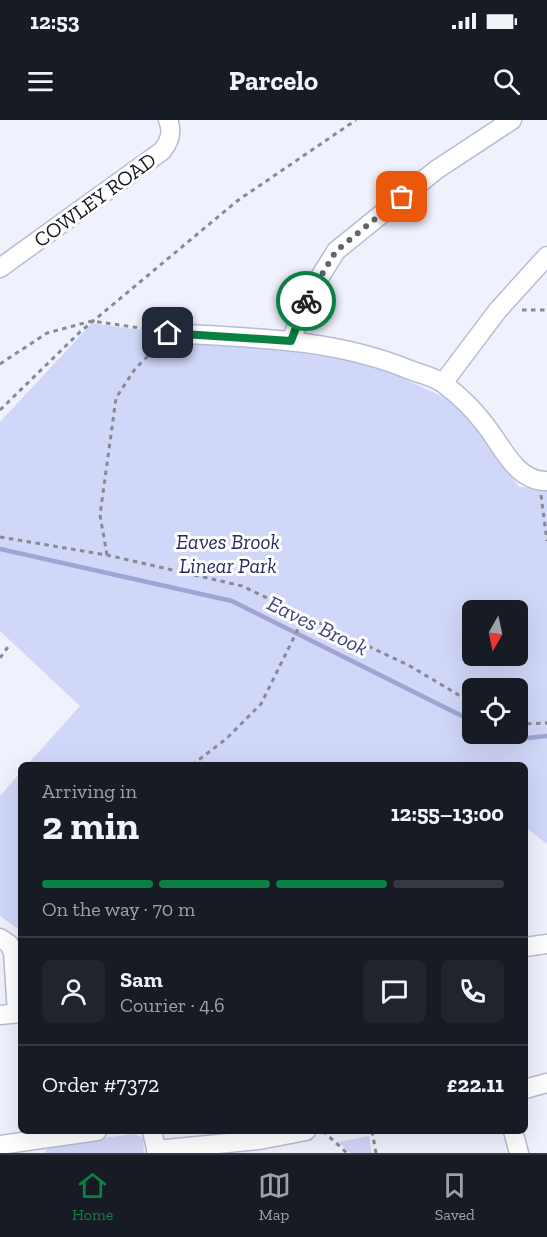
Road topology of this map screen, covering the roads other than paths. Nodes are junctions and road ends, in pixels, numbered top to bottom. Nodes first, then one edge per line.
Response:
1 (168, 120) edge
2 (512, 120) edge
3 (547, 256) edge
4 (0, 268) edge
5 (168, 333) road end
6 (291, 341) junction
7 (443, 383) junction
8 (543, 482) edge
9 (0, 938) edge
10 (547, 944) edge
11 (528, 947) edge
12 (13, 1014) edge
13 (547, 1083) edge
14 (528, 1088) edge
15 (85, 1134) edge
16 (153, 1134) edge
17 (290, 1134) edge
18 (514, 1134) edge
19 (0, 1145) edge
20 (33, 1147) edge
21 (157, 1152) edge
22 (519, 1153) edge

1 - 4 street, COWLEY ROAD
2 - 6 street
3 - 7 street
5 - 6 street
6 - 7 street
7 - 8 street
9 - 12 street
10 - 11 street
13 - 14 street
15 - 20 street
16 - 21 street
17 - 21 street
18 - 22 street
19 - 20 street

